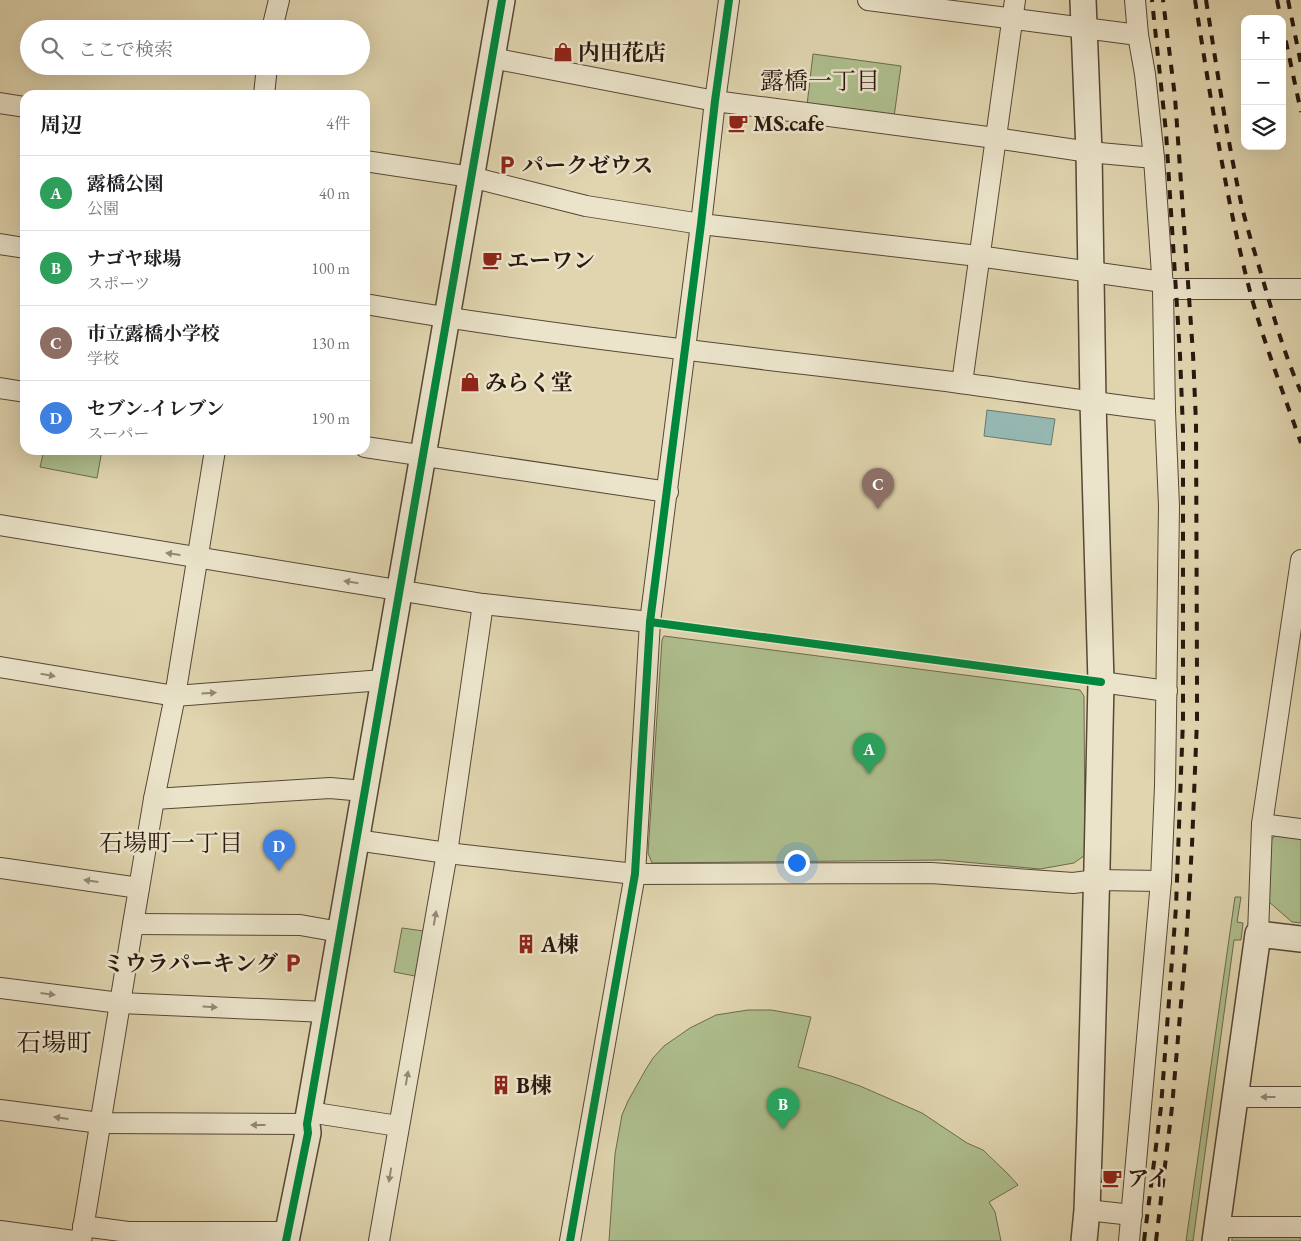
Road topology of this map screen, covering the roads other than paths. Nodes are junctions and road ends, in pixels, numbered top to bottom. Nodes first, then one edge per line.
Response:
1 (279, 0) edge
2 (502, 0) edge
3 (730, 0) edge
4 (868, 0) edge
5 (1082, 0) edge
6 (1134, 0) edge
7 (1013, 9) edge
8 (274, 20) edge
9 (1084, 28) junction
10 (1138, 35) junction
11 (492, 58) junction
12 (266, 75) edge
13 (265, 90) edge
14 (715, 101) junction
15 (0, 103) edge
16 (20, 106) edge
17 (995, 138) junction
18 (1088, 152) junction
19 (1154, 158) junction
20 (370, 162) edge
21 (471, 176) junction
22 (701, 224) junction
23 (0, 244) edge
24 (20, 247) edge
25 (978, 256) junction
26 (1091, 273) junction
27 (1163, 286) junction
28 (1301, 289) edge
29 (370, 305) edge
30 (446, 318) junction
31 (685, 350) junction
32 (962, 383) junction
33 (0, 388) edge
34 (20, 391) edge
35 (1093, 402) junction
36 (1165, 411) junction
37 (370, 448) edge
38 (214, 455) edge
39 (422, 456) junction
40 (668, 492) junction
41 (0, 525) edge
42 (198, 557) junction
43 (1301, 560) edge
44 (399, 590) junction
45 (483, 604) junction
46 (650, 622) junction
47 (0, 667) edge
48 (383, 680) junction
49 (1100, 682) junction
50 (1167, 691) junction
51 (175, 696) junction
52 (364, 791) junction
53 (154, 799) junction
54 (1262, 824) junction
55 (1301, 829) edge
56 (356, 840) junction
57 (447, 853) junction
58 (0, 868) edge
59 (635, 874) junction
60 (1097, 880) junction
61 (1161, 881) junction
62 (139, 888) junction
63 (133, 924) junction
64 (340, 932) junction
65 (1258, 934) junction
66 (1301, 939) edge
67 (0, 988) edge
68 (120, 1003) junction
69 (326, 1012) junction
70 (1235, 1098) junction
71 (1301, 1098) edge
72 (0, 1110) edge
73 (308, 1118) junction
74 (100, 1124) junction
75 (398, 1126) junction
76 (1087, 1210) junction
77 (1132, 1215) junction
78 (1301, 1227) edge
79 (0, 1231) edge
80 (1216, 1234) edge
81 (79, 1236) edge
82 (287, 1237) edge
83 (379, 1241) edge
84 (570, 1241) edge
85 (1084, 1241) edge
86 (1129, 1241) edge

1 - 8 street
2 - 11 street
3 - 14 street
4 - 7 street
5 - 9 street
6 - 10 street
7 - 9 street
7 - 17 street
9 - 10 street
9 - 18 street
10 - 19 street
11 - 14 street
11 - 21 street
12 - 13 street
14 - 17 street
14 - 22 street
15 - 16 street
17 - 18 street
17 - 25 street
18 - 19 street
18 - 26 street
19 - 27 street
20 - 21 street
21 - 22 street
21 - 30 street
22 - 25 street
22 - 31 street
23 - 24 street
25 - 26 street
25 - 32 street
26 - 27 street
26 - 35 street
27 - 28 street
27 - 36 street
29 - 30 street
30 - 31 street
30 - 39 street
31 - 32 street
31 - 40 street
32 - 35 street
33 - 34 street
35 - 36 street
35 - 49 street
36 - 50 street
37 - 39 street
38 - 42 street
39 - 40 street
39 - 44 street
40 - 46 street
42 -> 41 street
44 -> 42 street
42 - 51 street
43 - 54 street
44 - 45 street
44 - 48 street
45 - 46 street
45 - 57 street
46 - 59 street
47 -> 51 street
51 -> 48 street
48 - 52 street
49 - 50 street
49 - 60 street
50 - 61 street
51 - 53 street
52 - 53 street
52 - 56 street
53 - 62 street
54 - 55 street
54 - 65 street
56 - 57 street
56 - 64 street
57 - 59 street
75 -> 57 street
62 -> 58 street
59 - 60 street
59 - 84 street
60 - 61 street
60 - 76 street
61 - 77 street
62 - 63 street
63 - 64 street
63 - 68 street
64 - 69 street
65 - 66 street
65 - 70 street
67 -> 68 street
68 -> 69 street
68 - 74 street
69 - 73 street
71 -> 70 street
70 - 80 street
74 -> 72 street
73 -> 74 street
73 - 75 street
73 - 82 street
74 - 81 street
75 -> 83 street
76 - 77 street
76 - 85 street
77 - 86 street
78 - 80 street
79 - 81 street
81 - 82 street

